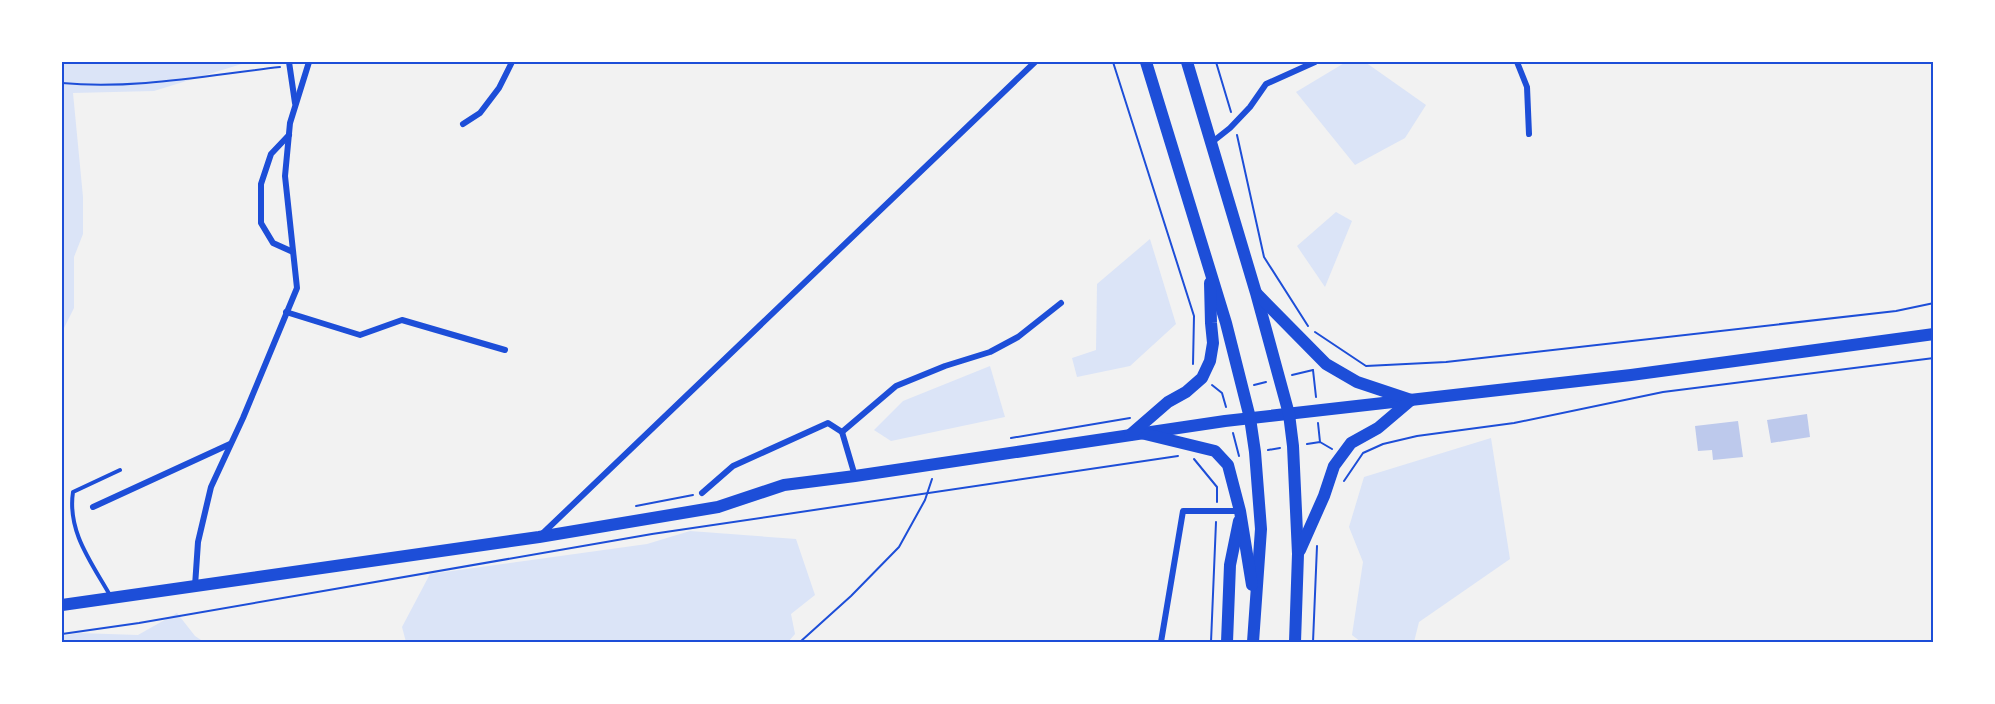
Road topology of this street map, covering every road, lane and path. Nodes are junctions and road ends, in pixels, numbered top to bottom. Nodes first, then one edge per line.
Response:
1 (309, 62) edge
2 (512, 62) edge
3 (1035, 62) edge
4 (1113, 62) edge
5 (1146, 62) edge
6 (1187, 62) edge
7 (1216, 62) edge
8 (1315, 62) edge
9 (1517, 62) edge
10 (289, 64) edge
11 (62, 83) edge
12 (295, 106) junction
13 (1234, 123) junction
14 (463, 124) dead end
15 (1529, 134) dead end
16 (289, 135) junction
17 (1211, 143) junction
18 (293, 252) junction
19 (1210, 270) junction
20 (1256, 293) junction
21 (1061, 303) dead end
22 (1934, 303) edge
23 (286, 312) junction
24 (1934, 334) edge
25 (505, 350) dead end
26 (1934, 358) edge
27 (1193, 371) dead end
28 (1411, 400) junction
29 (1289, 414) junction
30 (1137, 416) dead end
31 (1250, 418) junction
32 (842, 432) junction
33 (1135, 434) junction
34 (1002, 439) dead end
35 (230, 444) junction
36 (1190, 454) dead end
37 (1178, 456) dead end
38 (938, 464) junction
39 (120, 470) dead end
40 (855, 476) junction
41 (1343, 482) dead end
42 (702, 493) joint
43 (928, 493) junction
44 (634, 506) dead end
45 (93, 507) dead end
46 (1216, 511) junction
47 (1240, 511) junction
48 (539, 537) junction
49 (1317, 546) dead end
50 (1298, 554) junction
51 (195, 586) junction
52 (111, 597) junction
53 (62, 604) edge
54 (1255, 607) junction
55 (62, 634) edge
56 (800, 642) edge
57 (1161, 642) edge
58 (1210, 642) edge
59 (1227, 642) edge
60 (1253, 642) edge
61 (1295, 642) edge
62 (1313, 642) edge

1 - 12 street
2 - 14 street
3 - 48 street
4 - 27 path
5 - 19 main road
6 - 17 main road
7 - 13 path
8 - 13 street
9 - 15 street
10 - 11 path
10 - 12 street
12 - 16 street
13 - 17 street
13 - 22 path
16 - 18 street
16 - 18 street
17 - 20 main road
18 - 23 street
19 - 31 main road
19 - 33 main road
20 - 28 main road
20 - 29 main road
21 - 32 street
23 - 25 street
23 - 35 street
24 - 28 main road
26 - 41 path
28 - 29 main road
28 - 50 main road
29 - 31 main road
29 - 50 main road
30 - 34 path
31 - 33 main road
31 - 54 main road
32 - 40 street
32 - 42 street
33 - 38 main road
33 - 47 main road
35 - 45 street
35 - 51 street
36 - 46 path
37 - 43 path
38 - 40 main road
38 - 43 path
39 - 52 lane
40 - 48 main road
42 - 44 path
43 - 55 path
43 - 56 path
46 - 47 street
46 - 57 street
46 - 58 path
47 - 54 main road
47 - 59 main road
48 - 51 main road
49 - 62 path
50 - 61 main road
51 - 52 main road
52 - 53 main road
54 - 60 main road

